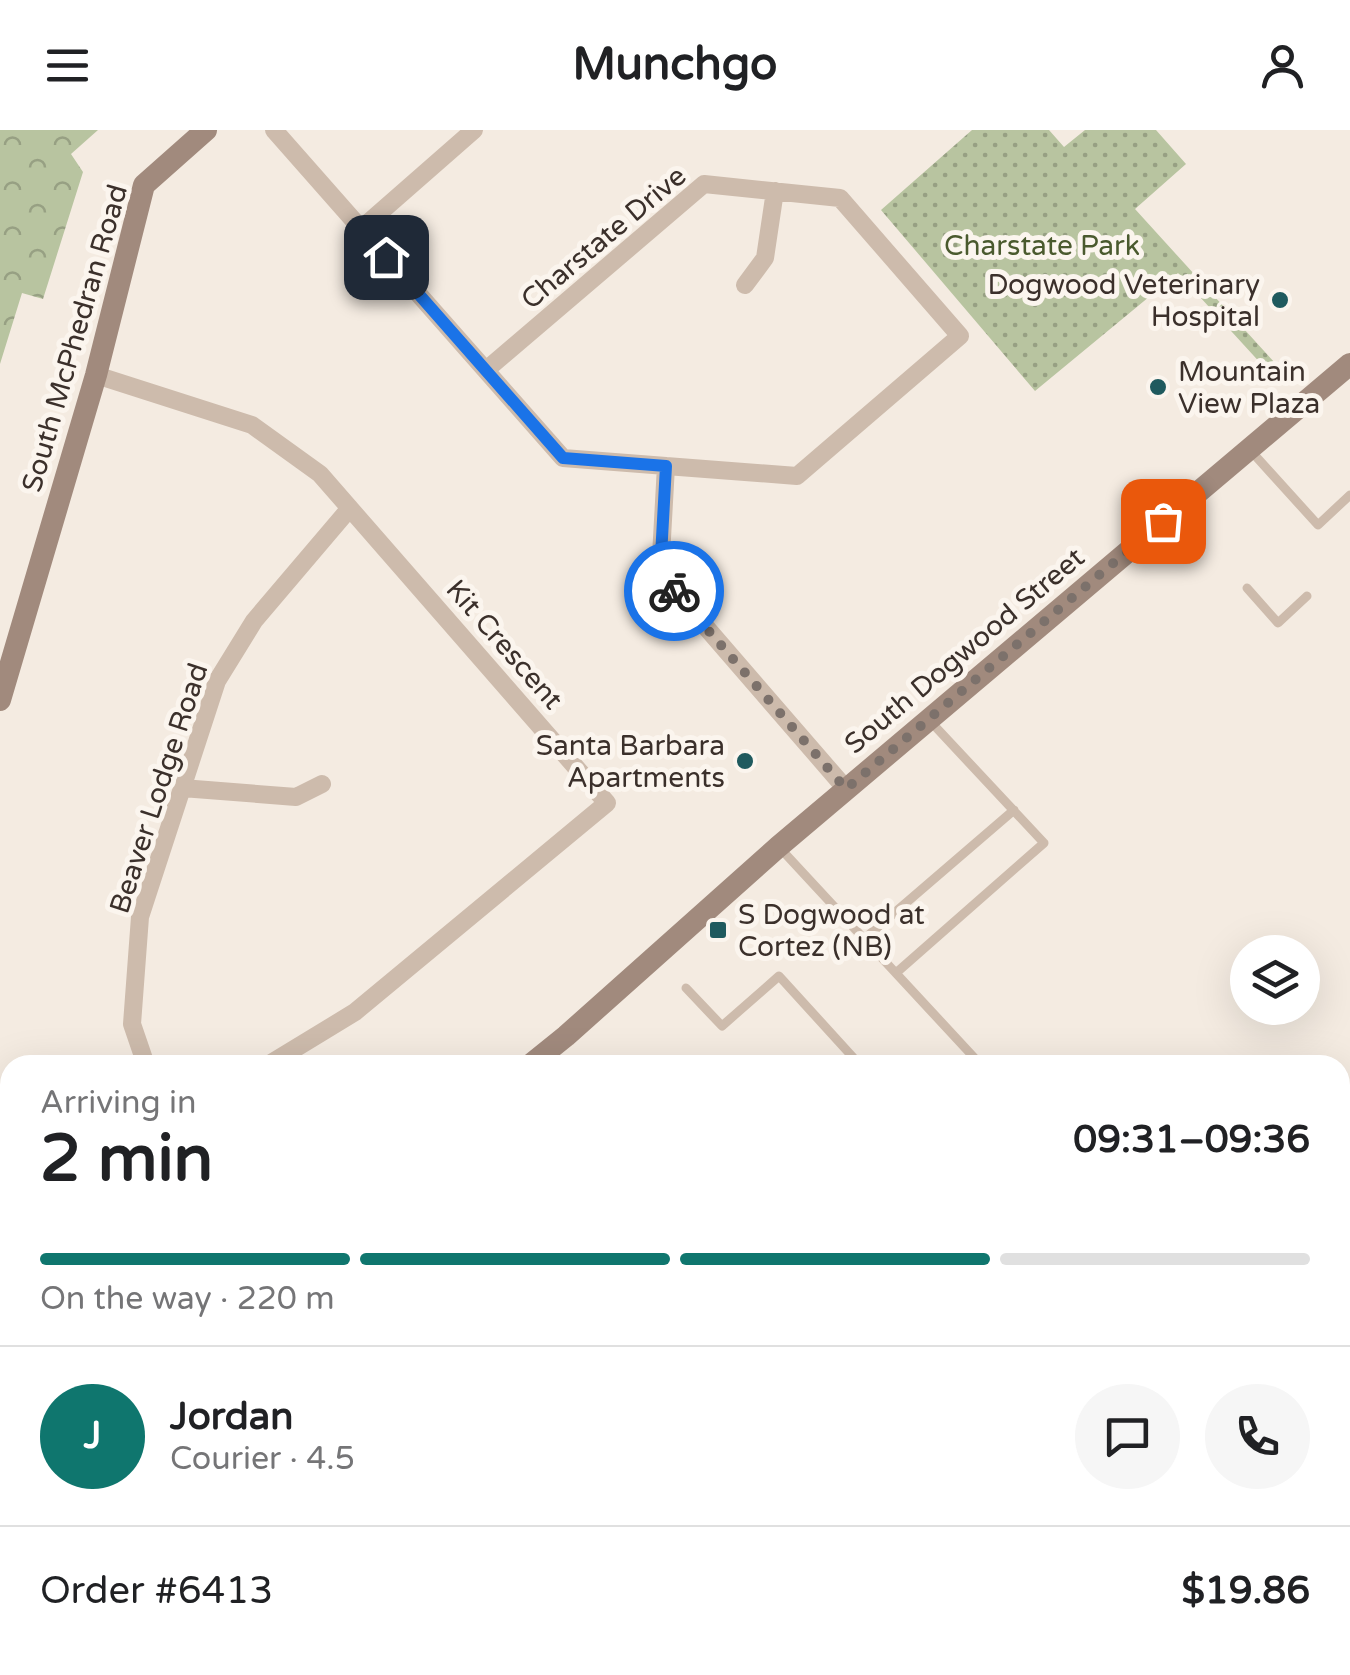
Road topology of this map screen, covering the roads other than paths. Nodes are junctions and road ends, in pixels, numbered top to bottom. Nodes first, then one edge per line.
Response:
1 (206, 130) edge
2 (274, 130) edge
3 (474, 130) edge
4 (774, 191) junction
5 (361, 229) junction
6 (745, 285) dead end
7 (1350, 364) edge
8 (486, 370) junction
9 (96, 374) junction
10 (1249, 449) junction
11 (666, 466) junction
12 (1350, 495) edge
13 (350, 508) junction
14 (1247, 588) dead end
15 (1307, 596) dead end
16 (0, 700) edge
17 (928, 719) junction
18 (322, 784) dead end
19 (182, 788) junction
20 (846, 789) junction
21 (1014, 810) junction
22 (778, 847) junction
23 (864, 939) junction
24 (896, 973) junction
25 (686, 988) dead end
26 (143, 1055) edge
27 (285, 1055) edge
28 (551, 1055) edge
29 (851, 1055) edge
30 (973, 1055) edge

1 - 9 main road, South McPhedran Road
2 - 5 street
3 - 5 street
4 - 6 street
4 - 8 street, Charstate Drive
4 - 11 street, Charstate Drive
5 - 8 street
7 - 10 main road, South Dogwood Street
8 - 11 street
9 - 13 street, Kit Crescent
9 - 16 main road, South McPhedran Road
10 - 12 lane
10 - 17 main road, South Dogwood Street
11 - 20 street
13 - 19 street, Beaver Lodge Road
13 - 27 street, Kit Crescent
14 - 15 lane
17 - 20 main road, South Dogwood Street
17 - 21 lane
18 - 19 street
19 - 26 street, Beaver Lodge Road
20 - 22 main road, South Dogwood Street
21 - 23 lane
21 - 24 lane
22 - 23 lane
22 - 28 main road, South Dogwood Street
23 - 24 lane
24 - 30 lane
25 - 29 lane

